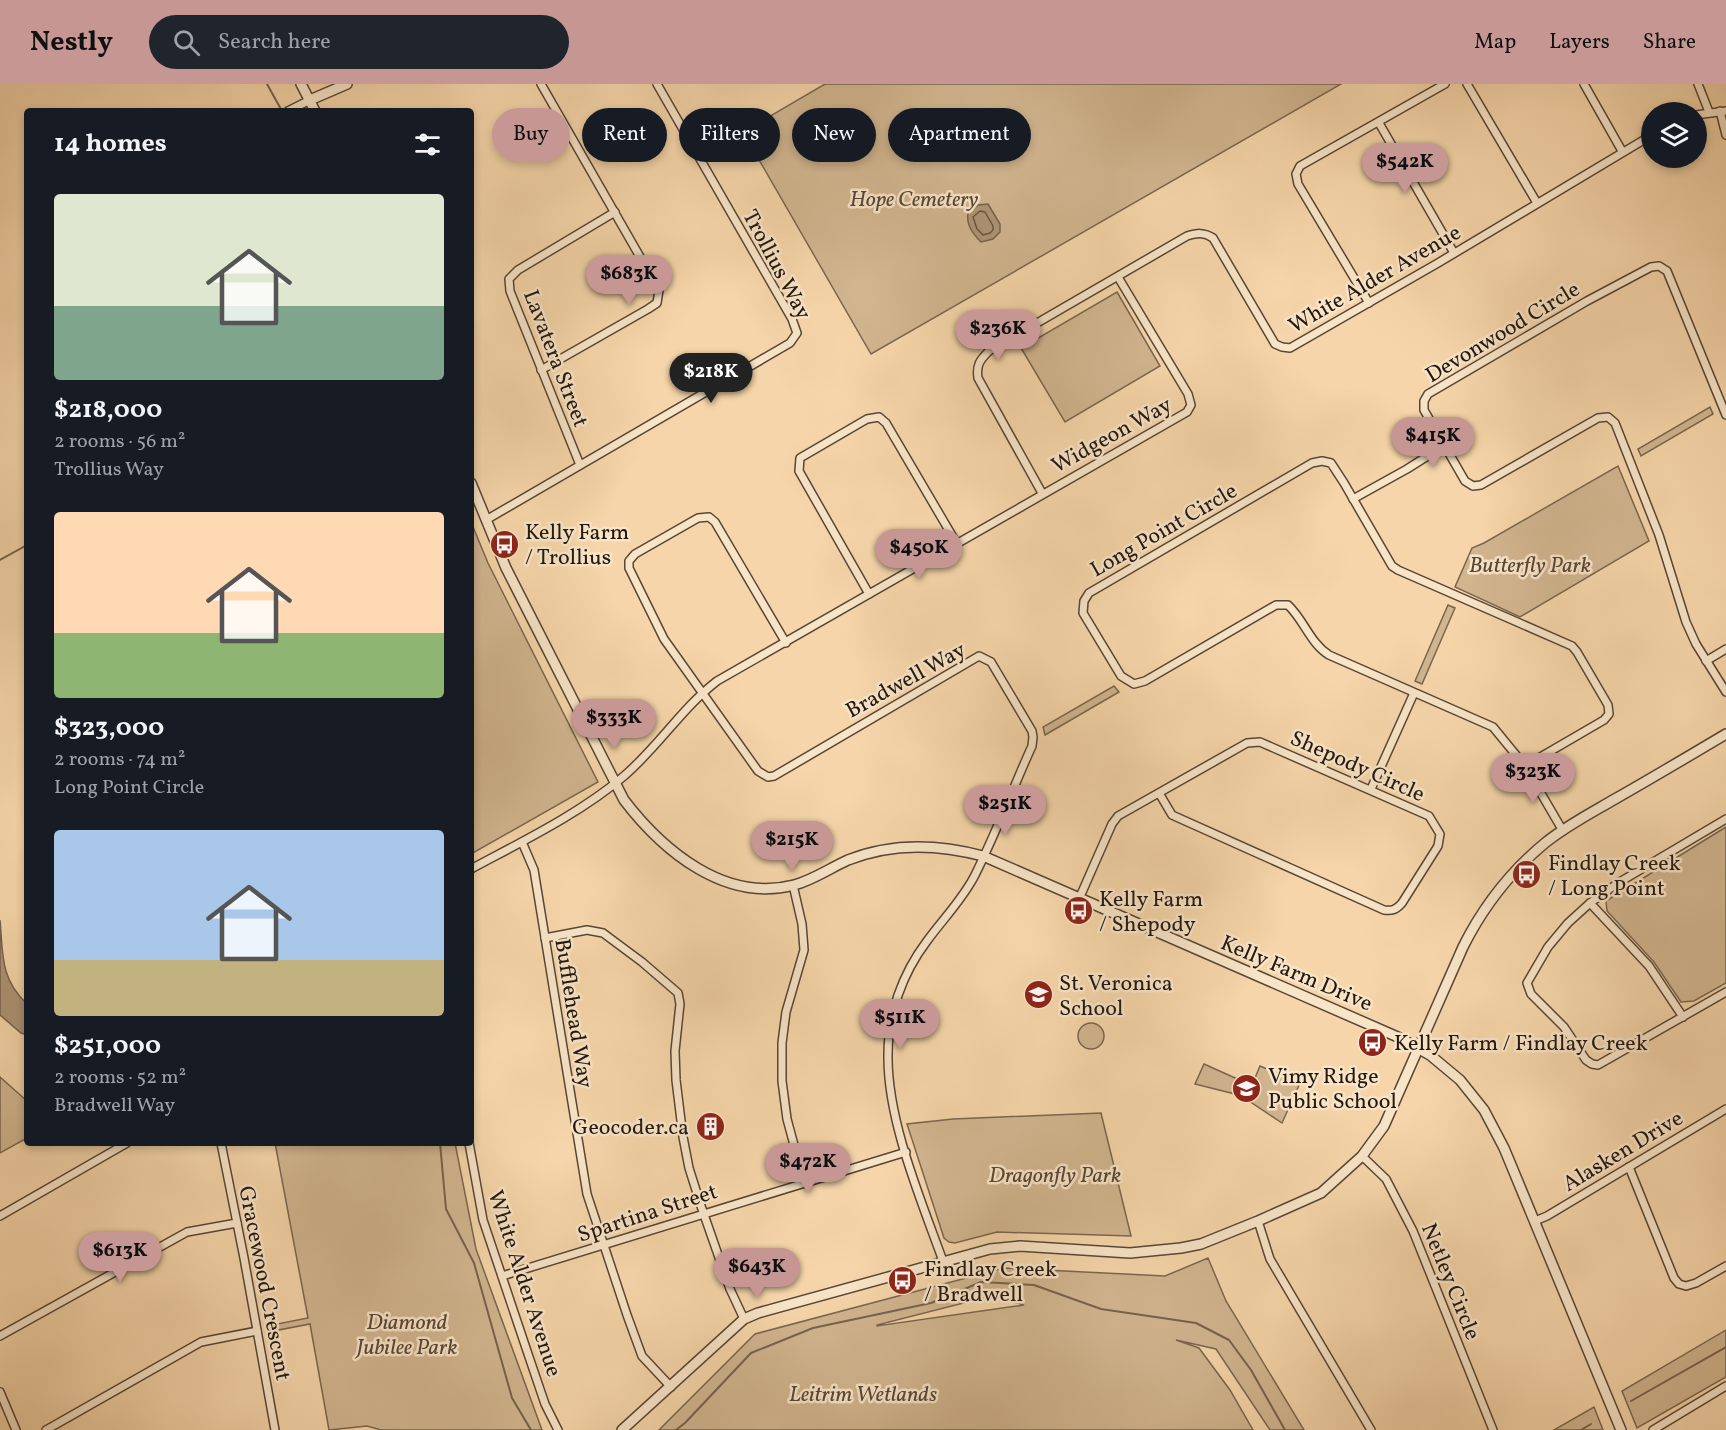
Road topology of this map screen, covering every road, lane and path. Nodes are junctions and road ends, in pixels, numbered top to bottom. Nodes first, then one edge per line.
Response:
1 (301, 84) edge
2 (346, 84) edge
3 (541, 84) edge
4 (657, 84) edge
5 (1445, 84) edge
6 (1467, 84) edge
7 (1584, 84) edge
8 (1698, 84) edge
9 (310, 100) junction
10 (294, 108) edge
11 (314, 108) edge
12 (1723, 111) edge
13 (1709, 112) joint
14 (1379, 123) junction
15 (1726, 135) edge
16 (1641, 141) edge
17 (1622, 152) junction
18 (1537, 203) junction
19 (615, 212) junction
20 (1454, 253) junction
21 (1118, 277) junction
22 (1368, 303) junction
23 (541, 370) junction
24 (1724, 404) edge
25 (1726, 416) edge
26 (1445, 445) junction
27 (580, 465) junction
28 (474, 490) edge
29 (1042, 493) junction
30 (1353, 498) junction
31 (486, 520) junction
32 (957, 544) junction
33 (869, 594) junction
34 (786, 643) junction
35 (1726, 650) edge
36 (1706, 661) junction
37 (702, 692) junction
38 (1726, 692) edge
39 (1414, 693) junction
40 (1726, 734) edge
41 (1525, 766) junction
42 (615, 783) junction
43 (1371, 789) junction
44 (1159, 793) junction
45 (1726, 819) edge
46 (1563, 831) junction
47 (522, 842) junction
48 (983, 856) junction
49 (474, 867) edge
50 (793, 885) junction
51 (1079, 899) junction
52 (1590, 903) junction
53 (545, 938) junction
54 (1726, 992) edge
55 (1683, 1017) junction
56 (1419, 1047) junction
57 (1726, 1108) edge
58 (122, 1146) edge
59 (222, 1146) edge
60 (470, 1146) edge
61 (906, 1152) junction
62 (1362, 1156) junction
63 (1629, 1167) junction
64 (804, 1182) junction
65 (704, 1213) junction
66 (0, 1216) edge
67 (1258, 1221) junction
68 (1535, 1221) junction
69 (237, 1223) junction
70 (604, 1246) junction
71 (943, 1261) junction
72 (1726, 1266) edge
73 (502, 1276) junction
74 (744, 1319) junction
75 (257, 1331) junction
76 (0, 1336) edge
77 (1726, 1386) edge
78 (672, 1387) junction
79 (0, 1392) edge
80 (16, 1430) edge
81 (46, 1430) edge
82 (275, 1430) edge
83 (558, 1430) edge
84 (622, 1430) edge
85 (1371, 1430) edge
86 (1493, 1430) edge
87 (1621, 1430) edge
88 (1653, 1430) edge

1 - 9 street
2 - 9 street
3 - 19 street
4 - 27 street, Trollius Way
5 - 14 street
6 - 18 street
7 - 17 street
8 - 13 street
9 - 10 street
9 - 11 street
12 - 13 street
12 - 15 street
14 - 20 street
14 - 22 street
16 - 17 street, White Alder Avenue
17 - 18 street, White Alder Avenue
18 - 20 street, White Alder Avenue
19 - 23 street, Lavatera Street
19 - 23 street
20 - 22 street, White Alder Avenue
21 - 22 street, White Alder Avenue
21 - 29 street, White Alder Avenue
21 - 29 street, Widgeon Way
23 - 27 street, Lavatera Street
24 - 25 street, Devonwood Circle
24 - 26 street, Devonwood Circle
26 - 30 street
26 - 36 street, Devonwood Circle
27 - 31 street, Trollius Way
28 - 31 street, Kelly Farm Drive
29 - 32 street
30 - 39 street, Long Point Circle
30 - 41 street, Long Point Circle
31 - 42 street, Kelly Farm Drive
32 - 33 street
32 - 33 street
33 - 34 street
34 - 37 street
34 - 37 street
35 - 36 street
36 - 38 street, Devonwood Circle
37 - 42 street
37 - 48 street, Bradwell Way
39 - 41 street, Long Point Circle
39 - 43 street
40 - 46 street
41 - 46 street, Long Point Circle
42 - 47 street
42 - 50 street, Kelly Farm Drive
43 - 44 street, Shepody Circle
43 - 44 street, Shepody Circle
44 - 51 street, Shepody Circle
45 - 52 street
46 - 56 street
47 - 49 street
47 - 53 street, Bufflehead Way
48 - 50 street, Kelly Farm Drive
48 - 51 street, Kelly Farm Drive
48 - 61 street, Bradwell Way
50 - 64 street
51 - 56 street, Kelly Farm Drive
52 - 55 street
52 - 55 street
53 - 65 street
53 - 70 street, Bufflehead Way
54 - 55 street
56 - 62 street
56 - 68 street, Kelly Farm Drive
57 - 63 street, Alasken Drive
58 - 66 street
59 - 69 street, Gracewood Crescent
60 - 73 street, White Alder Avenue
61 - 64 street, Spartina Street
61 - 71 street, Bradwell Way
62 - 67 street
62 - 86 street, Netley Circle
63 - 68 street, Alasken Drive
63 - 72 street
64 - 65 street, Spartina Street
65 - 70 street, Spartina Street
65 - 74 street
67 - 71 street
67 - 85 street
68 - 87 street, Kelly Farm Drive
69 - 75 street, Gracewood Crescent
69 - 76 street
70 - 73 street, Spartina Street
70 - 78 street, Bufflehead Way
71 - 74 street
73 - 83 street, White Alder Avenue
74 - 78 street
75 - 81 street
75 - 82 street, Gracewood Crescent
77 - 88 street
78 - 84 street
79 - 80 street

